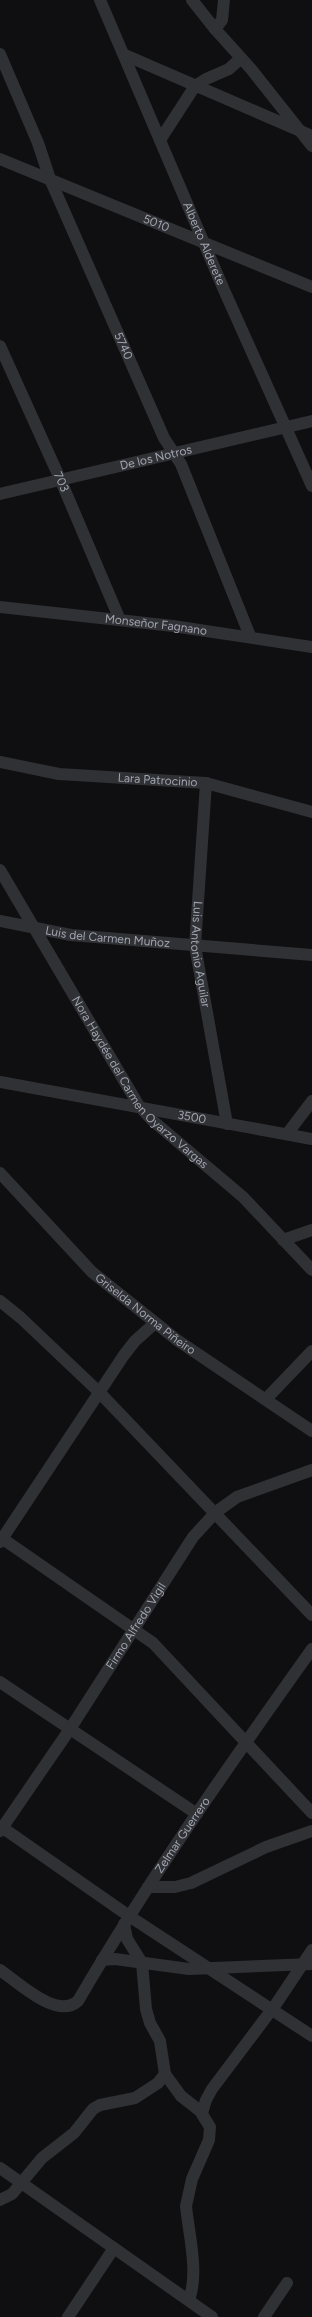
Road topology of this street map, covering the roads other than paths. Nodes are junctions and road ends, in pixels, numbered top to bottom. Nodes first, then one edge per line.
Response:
1 (100, 0) edge
2 (192, 0) edge
3 (224, 0) edge
4 (215, 29) junction
5 (0, 54) edge
6 (125, 55) junction
7 (241, 58) junction
8 (195, 86) junction
9 (298, 130) junction
10 (312, 136) edge
11 (160, 140) junction
12 (312, 146) edge
13 (0, 159) edge
14 (50, 179) junction
15 (203, 241) junction
16 (312, 287) edge
17 (0, 346) edge
18 (312, 421) edge
19 (284, 427) junction
20 (174, 452) junction
21 (61, 481) junction
22 (312, 486) edge
23 (0, 494) edge
24 (0, 607) edge
25 (120, 620) junction
26 (250, 636) junction
27 (312, 647) edge
28 (0, 762) edge
29 (206, 783) junction
30 (312, 812) edge
31 (0, 870) edge
32 (0, 921) edge
33 (33, 928) junction
34 (195, 946) junction
35 (312, 956) edge
36 (0, 1082) edge
37 (312, 1101) edge
38 (139, 1106) junction
39 (226, 1124) junction
40 (287, 1134) junction
41 (312, 1139) edge
42 (0, 1173) edge
43 (312, 1230) edge
44 (283, 1240) junction
45 (312, 1270) edge
46 (0, 1301) edge
47 (156, 1323) junction
48 (312, 1351) edge
49 (99, 1392) junction
50 (266, 1400) junction
51 (312, 1430) edge
52 (312, 1470) edge
53 (216, 1512) junction
54 (1, 1539) edge
55 (312, 1615) edge
56 (135, 1629) junction
57 (312, 1649) edge
58 (0, 1682) edge
59 (70, 1729) junction
60 (246, 1741) junction
61 (312, 1813) edge
62 (197, 1814) junction
63 (1, 1828) edge
64 (312, 1831) edge
65 (148, 1887) junction
66 (126, 1920) junction
67 (312, 1950) edge
68 (102, 1960) junction
69 (142, 1963) junction
70 (307, 1964) edge
71 (208, 1968) junction
72 (0, 1970) edge
73 (272, 2010) junction
74 (312, 2036) edge
75 (165, 2074) junction
76 (202, 2113) junction
77 (0, 2168) edge
78 (21, 2182) junction
79 (0, 2200) edge
80 (114, 2248) junction
81 (287, 2283) dead end
82 (189, 2300) junction
83 (68, 2317) edge
84 (212, 2317) edge
85 (264, 2317) edge

1 - 6 street, Alberto Alderete
2 - 4 street
3 - 4 street
4 - 7 street
5 - 14 street, 5740
6 - 8 street
6 - 11 street, Alberto Alderete
7 - 8 street
7 - 9 street
8 - 9 street
8 - 11 street
9 - 10 street
9 - 12 street
11 - 15 street, Alberto Alderete
13 - 14 street, 5010
14 - 15 street, 5010
14 - 20 street, 5740
15 - 16 street, 5010
15 - 19 street, Alberto Alderete
17 - 21 street, 703
18 - 19 street, De los Notros
19 - 20 street, De los Notros
19 - 22 street, Alberto Alderete
20 - 21 street, De los Notros
20 - 26 street, 5740
21 - 23 street, De los Notros
21 - 25 street, 703
24 - 25 street, Monseñor Fagnano
25 - 26 street, Monseñor Fagnano
26 - 27 street, Monseñor Fagnano
28 - 29 street, Lara Patrocinio
29 - 30 street, Lara Patrocinio
29 - 34 street, Luis Antonio Aguilar
31 - 33 street, Nora Haydée del Carmen Oyarzo Vargas
32 - 33 street, Luis del Carmen Muñoz
33 - 34 street, Luis del Carmen Muñoz
33 - 38 street, Nora Haydée del Carmen Oyarzo Vargas
34 - 35 street, Luis del Carmen Muñoz
34 - 39 street, Luis Antonio Aguilar
36 - 38 street, 3500
37 - 40 street
38 - 39 street, 3500
38 - 44 street, Nora Haydée del Carmen Oyarzo Vargas
39 - 40 street, 3500
40 - 41 street, 3500
42 - 47 street, Griselda Norma Piñeiro
43 - 44 street
44 - 45 street, Nora Haydée del Carmen Oyarzo Vargas
46 - 49 street
47 - 49 street
47 - 50 street, Griselda Norma Piñeiro
48 - 50 street
49 - 53 street
49 - 54 street
50 - 51 street, Griselda Norma Piñeiro
52 - 53 street, Firmo Alfredo Vigil
53 - 55 street
53 - 56 street, Firmo Alfredo Vigil
54 - 56 street
56 - 59 street, Firmo Alfredo Vigil
56 - 60 street
57 - 60 street, Zelmar Guerrero
58 - 59 street
59 - 62 street
59 - 63 street, Firmo Alfredo Vigil
60 - 61 street
60 - 62 street, Zelmar Guerrero
62 - 65 street, Zelmar Guerrero
63 - 66 street
64 - 65 street
65 - 66 street, Zelmar Guerrero
66 - 68 street, Zelmar Guerrero
66 - 69 street
66 - 71 street
67 - 70 street
68 - 69 street
68 - 72 street, Zelmar Guerrero
69 - 71 street
69 - 75 street
70 - 71 street
70 - 73 street
71 - 73 street
73 - 74 street
73 - 76 street
75 - 76 street
75 - 78 street
76 - 82 street
77 - 78 street
78 - 79 street
78 - 80 street
80 - 82 street
80 - 83 street
81 - 85 street
82 - 84 street

